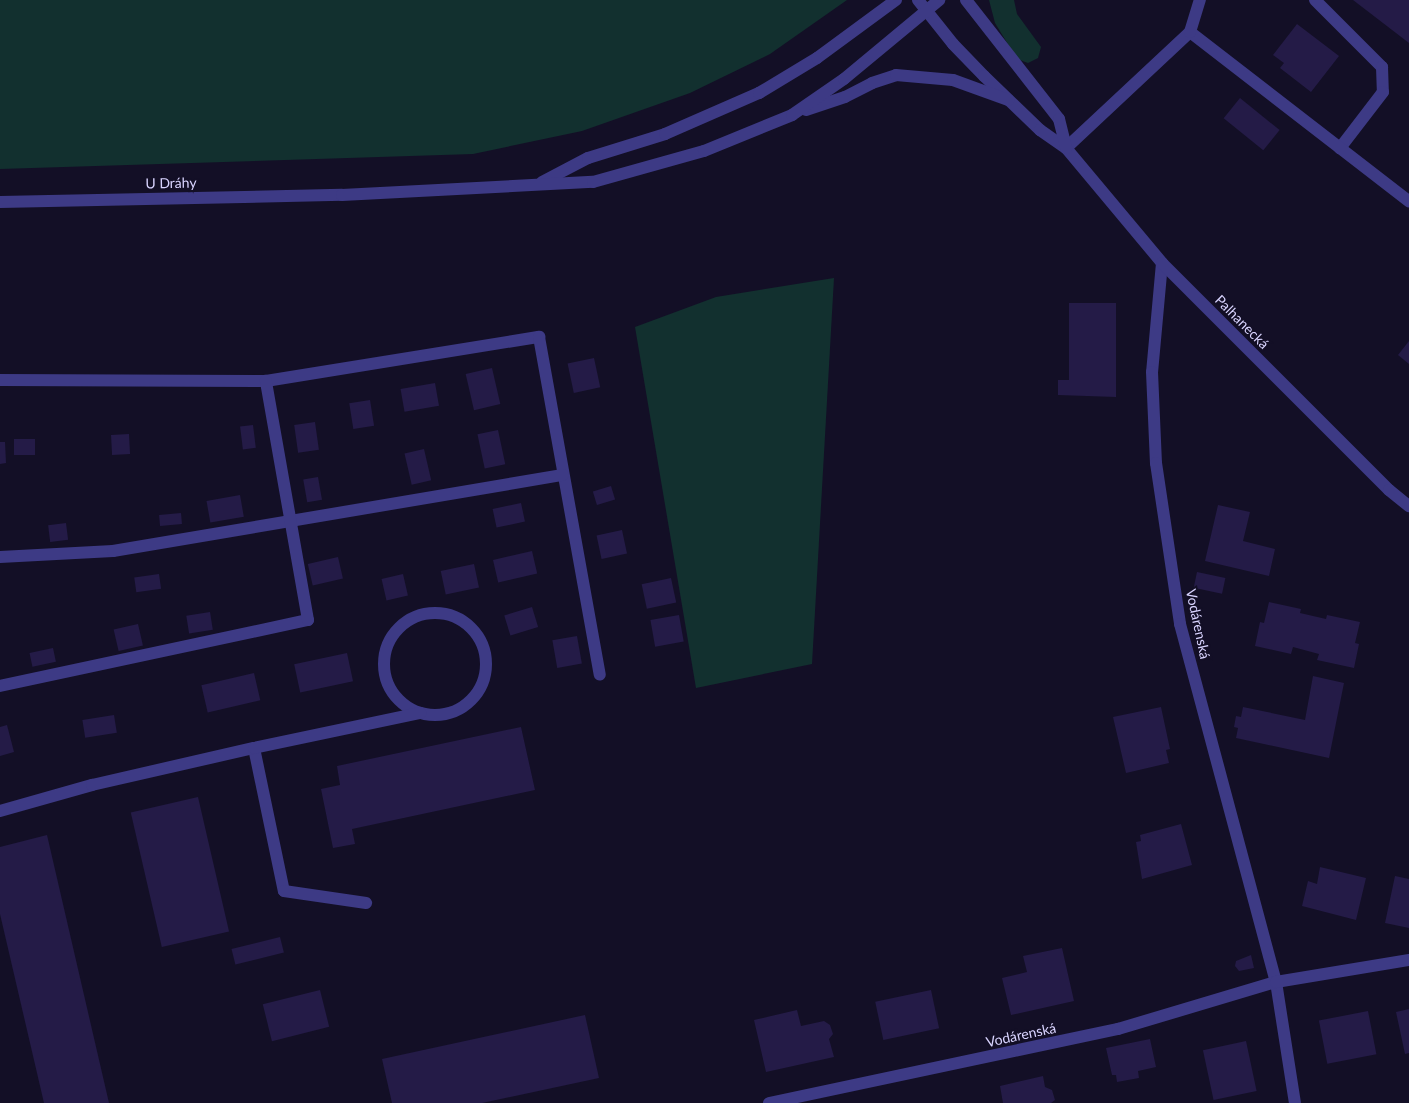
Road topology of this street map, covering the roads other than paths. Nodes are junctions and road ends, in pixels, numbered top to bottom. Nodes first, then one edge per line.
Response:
1 (896, 0) edge
2 (918, 0) edge
3 (939, 0) edge
4 (966, 0) edge
5 (1200, 0) edge
6 (1315, 0) edge
7 (926, 10) junction
8 (1190, 32) junction
9 (1014, 103) junction
10 (792, 115) junction
11 (1066, 148) junction
12 (1340, 148) junction
13 (540, 184) junction
14 (1409, 201) edge
15 (0, 202) edge
16 (1162, 264) junction
17 (0, 380) edge
18 (266, 381) junction
19 (563, 475) junction
20 (1409, 506) edge
21 (289, 523) junction
22 (0, 557) edge
23 (600, 674) dead end
24 (0, 686) edge
25 (420, 713) junction
26 (254, 748) junction
27 (0, 811) edge
28 (366, 903) dead end
29 (1409, 960) edge
30 (1276, 982) junction
31 (769, 1103) edge
32 (1295, 1103) edge

1 - 13 street
2 - 7 street, Palhanecká
3 - 7 street
4 - 11 street, Palhanecká
5 - 8 street
6 - 12 street
7 - 9 street, Palhanecká
7 - 10 street
8 - 11 street
8 - 12 street
9 - 10 street
9 - 11 street, Palhanecká
10 - 13 street, U Dráhy
11 - 16 street, Palhanecká
12 - 14 street
13 - 15 street, U Dráhy
16 - 20 street, Palhanecká
16 - 30 street, Vodárenská
17 - 18 street
18 - 19 street
18 - 21 street
19 - 21 street
19 - 23 street
21 - 22 street
21 - 24 street
25 - 25 street
25 - 26 street
26 - 27 street
26 - 28 street
29 - 30 street, Vodárenská
30 - 31 street, Vodárenská
30 - 32 street, Vodárenská

